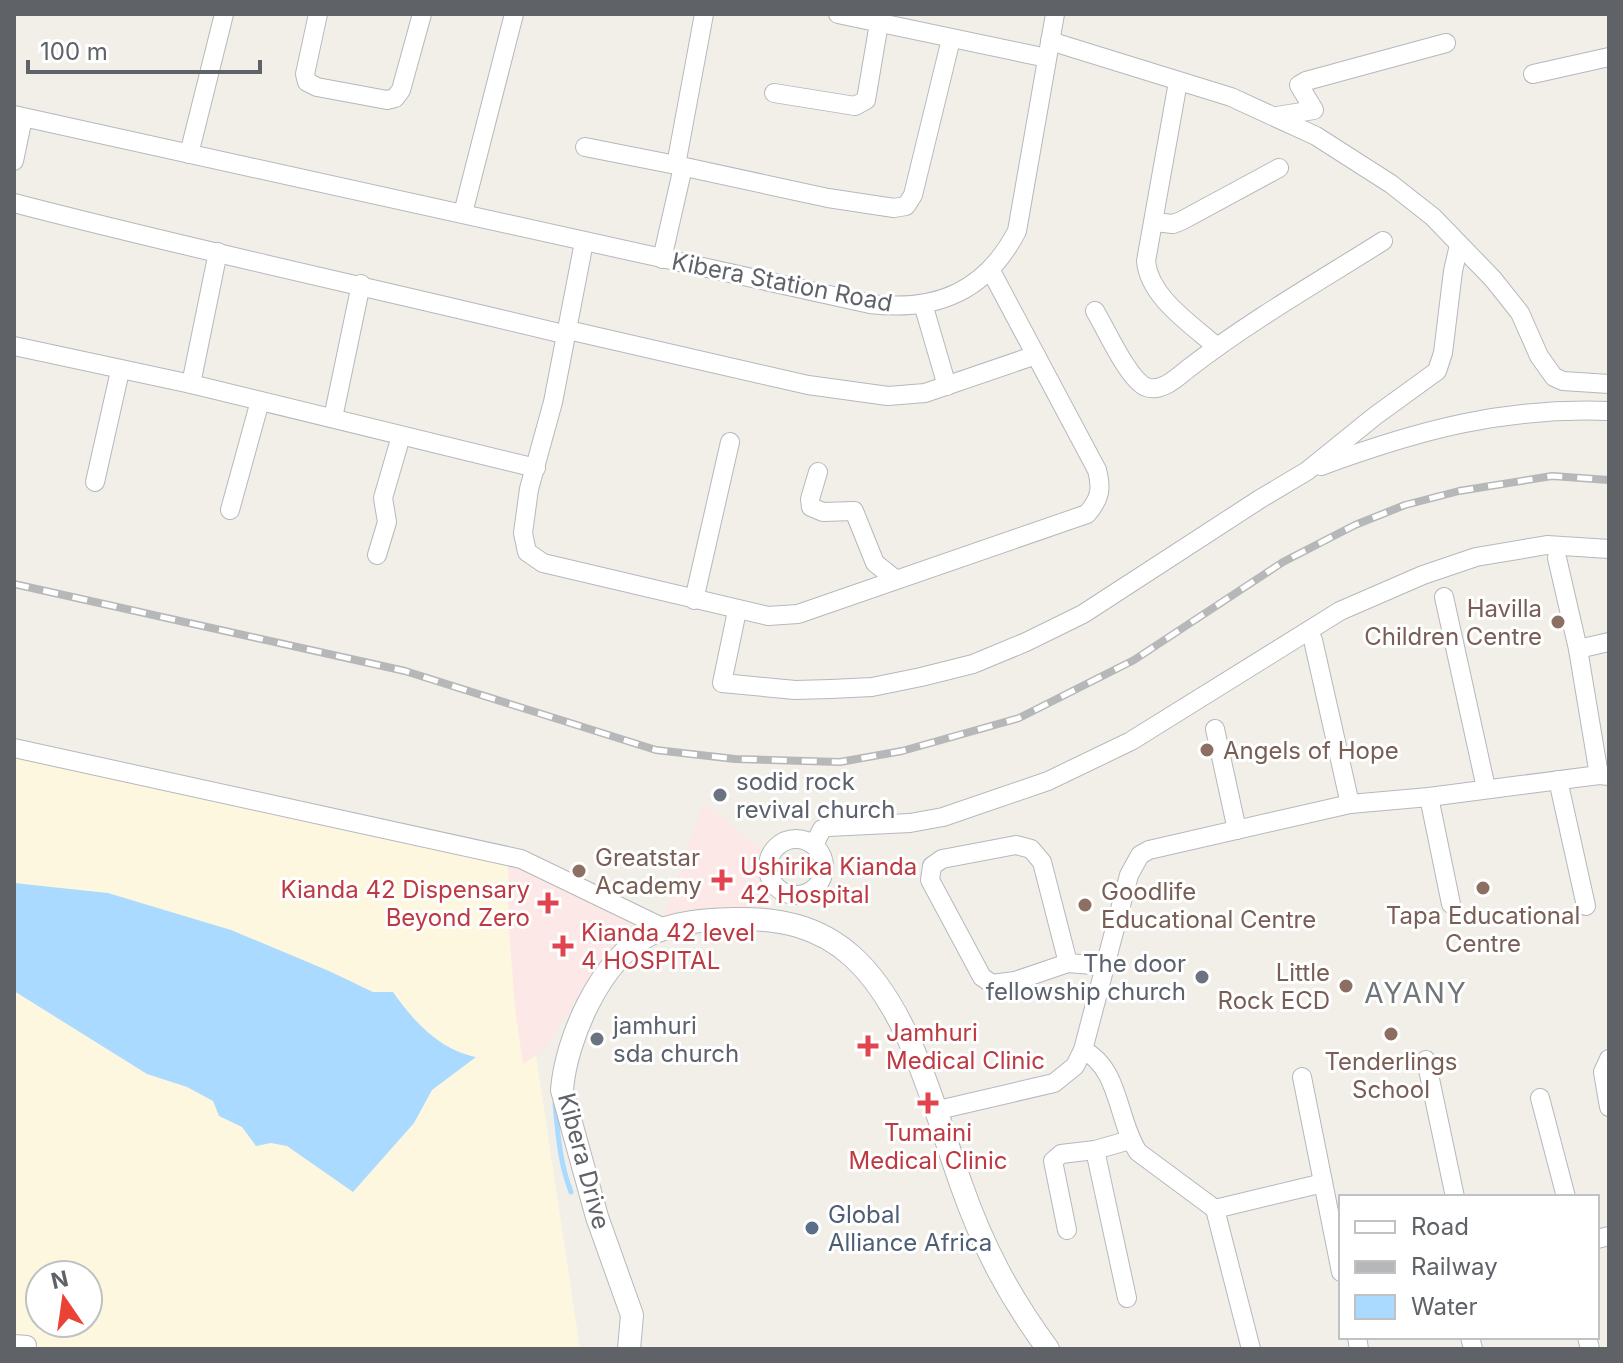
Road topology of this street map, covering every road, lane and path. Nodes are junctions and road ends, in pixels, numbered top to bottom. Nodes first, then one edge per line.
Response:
1 (224, 14) edge
2 (318, 14) edge
3 (422, 14) edge
4 (514, 14) edge
5 (704, 14) edge
6 (838, 14) edge
7 (1055, 14) edge
8 (879, 23) junction
9 (951, 39) junction
10 (1446, 43) dead end
11 (1048, 50) junction
12 (1609, 57) edge
13 (1533, 74) dead end
14 (1178, 82) junction
15 (774, 93) dead end
16 (18, 116) edge
17 (1277, 116) junction
18 (585, 147) dead end
19 (189, 154) junction
20 (14, 161) edge
21 (680, 166) junction
22 (1279, 168) dead end
23 (14, 203) edge
24 (463, 213) junction
25 (1154, 222) junction
26 (1383, 241) dead end
27 (584, 242) junction
28 (1459, 245) junction
29 (218, 252) junction
30 (662, 259) junction
31 (991, 271) junction
32 (361, 284) junction
33 (923, 304) junction
34 (1095, 311) dead end
35 (568, 332) junction
36 (14, 346) edge
37 (1217, 347) junction
38 (1036, 355) junction
39 (120, 371) junction
40 (191, 384) junction
41 (1609, 384) edge
42 (947, 386) junction
43 (260, 401) junction
44 (1609, 411) edge
45 (333, 418) junction
46 (401, 436) junction
47 (730, 442) dead end
48 (536, 468) junction
49 (1307, 471) junction
50 (818, 472) dead end
51 (95, 482) dead end
52 (230, 510) dead end
53 (1609, 549) edge
54 (377, 555) dead end
55 (1557, 558) dead end
56 (895, 579) junction
57 (1444, 597) dead end
58 (694, 600) junction
59 (737, 611) junction
60 (1313, 640) dead end
61 (1609, 642) edge
62 (1578, 649) junction
63 (1215, 729) dead end
64 (14, 748) edge
65 (1604, 776) edge
66 (1558, 780) junction
67 (1486, 788) junction
68 (1429, 797) junction
69 (1350, 804) junction
70 (1237, 830) junction
71 (814, 845) junction
72 (792, 896) junction
73 (1451, 904) dead end
74 (1586, 906) dead end
75 (785, 921) junction
76 (664, 928) junction
77 (1068, 963) junction
78 (1105, 966) junction
79 (1083, 1050) junction
80 (1609, 1059) edge
81 (1426, 1060) dead end
82 (1302, 1077) dead end
83 (1540, 1098) dead end
84 (1609, 1107) edge
85 (934, 1111) junction
86 (1130, 1140) junction
87 (1095, 1150) junction
88 (1323, 1183) junction
89 (1455, 1195) edge
90 (1565, 1195) edge
91 (1215, 1209) junction
92 (1067, 1230) dead end
93 (1339, 1262) edge
94 (1127, 1298) dead end
95 (629, 1349) edge
96 (1048, 1349) edge
97 (1251, 1349) edge

1 - 19 street
2 - 3 street
4 - 24 street
5 - 21 street
6 - 8 street
7 - 11 street, Kibera Station Road
8 - 9 street
8 - 15 street
9 - 11 street
9 - 21 street
10 - 17 street
11 - 14 street
11 - 31 street, Kibera Station Road
12 - 13 street
14 - 17 street
14 - 25 street
16 - 19 street
16 - 20 street
17 - 28 street
18 - 21 street
19 - 24 street, Kibera Station Road
21 - 30 street
22 - 25 street
23 - 29 street
24 - 27 street, Kibera Station Road
25 - 37 street
26 - 37 street
27 - 30 street, Kibera Station Road
27 - 35 street
28 - 41 street
28 - 49 street
29 - 32 street
29 - 40 street
30 - 33 street, Kibera Station Road
31 - 33 street, Kibera Station Road
31 - 38 street
32 - 35 street
32 - 45 street
33 - 42 street
34 - 37 street
35 - 42 street
35 - 48 street
36 - 39 street
38 - 42 street
38 - 56 street
39 - 40 street
39 - 51 street
40 - 43 street
43 - 45 street
43 - 52 street
44 - 49 street
45 - 46 street
46 - 48 street
46 - 54 street
47 - 58 street
48 - 58 street
49 - 59 street
50 - 56 street
53 - 71 street
55 - 62 street
56 - 59 street
57 - 67 street
58 - 59 street
60 - 69 street
61 - 62 street
62 - 65 street
63 - 70 street
64 - 76 street
65 - 66 street
66 - 67 street
66 - 74 street
67 - 68 street
68 - 69 street
68 - 73 street
69 - 70 street
70 - 78 street
71 - 72 street
71 - 72 street
72 - 75 street
75 - 76 street, Kibera Drive
75 - 85 street, Kibera Drive
76 - 95 street, Kibera Drive
77 - 77 street
77 - 78 street
78 - 79 street
79 - 85 street
79 - 86 street
80 - 84 street
81 - 89 street
82 - 88 street
83 - 90 street
85 - 96 street, Kibera Drive
86 - 87 street
86 - 91 street
87 - 92 street
87 - 94 street
88 - 91 street
88 - 93 street
91 - 97 street

